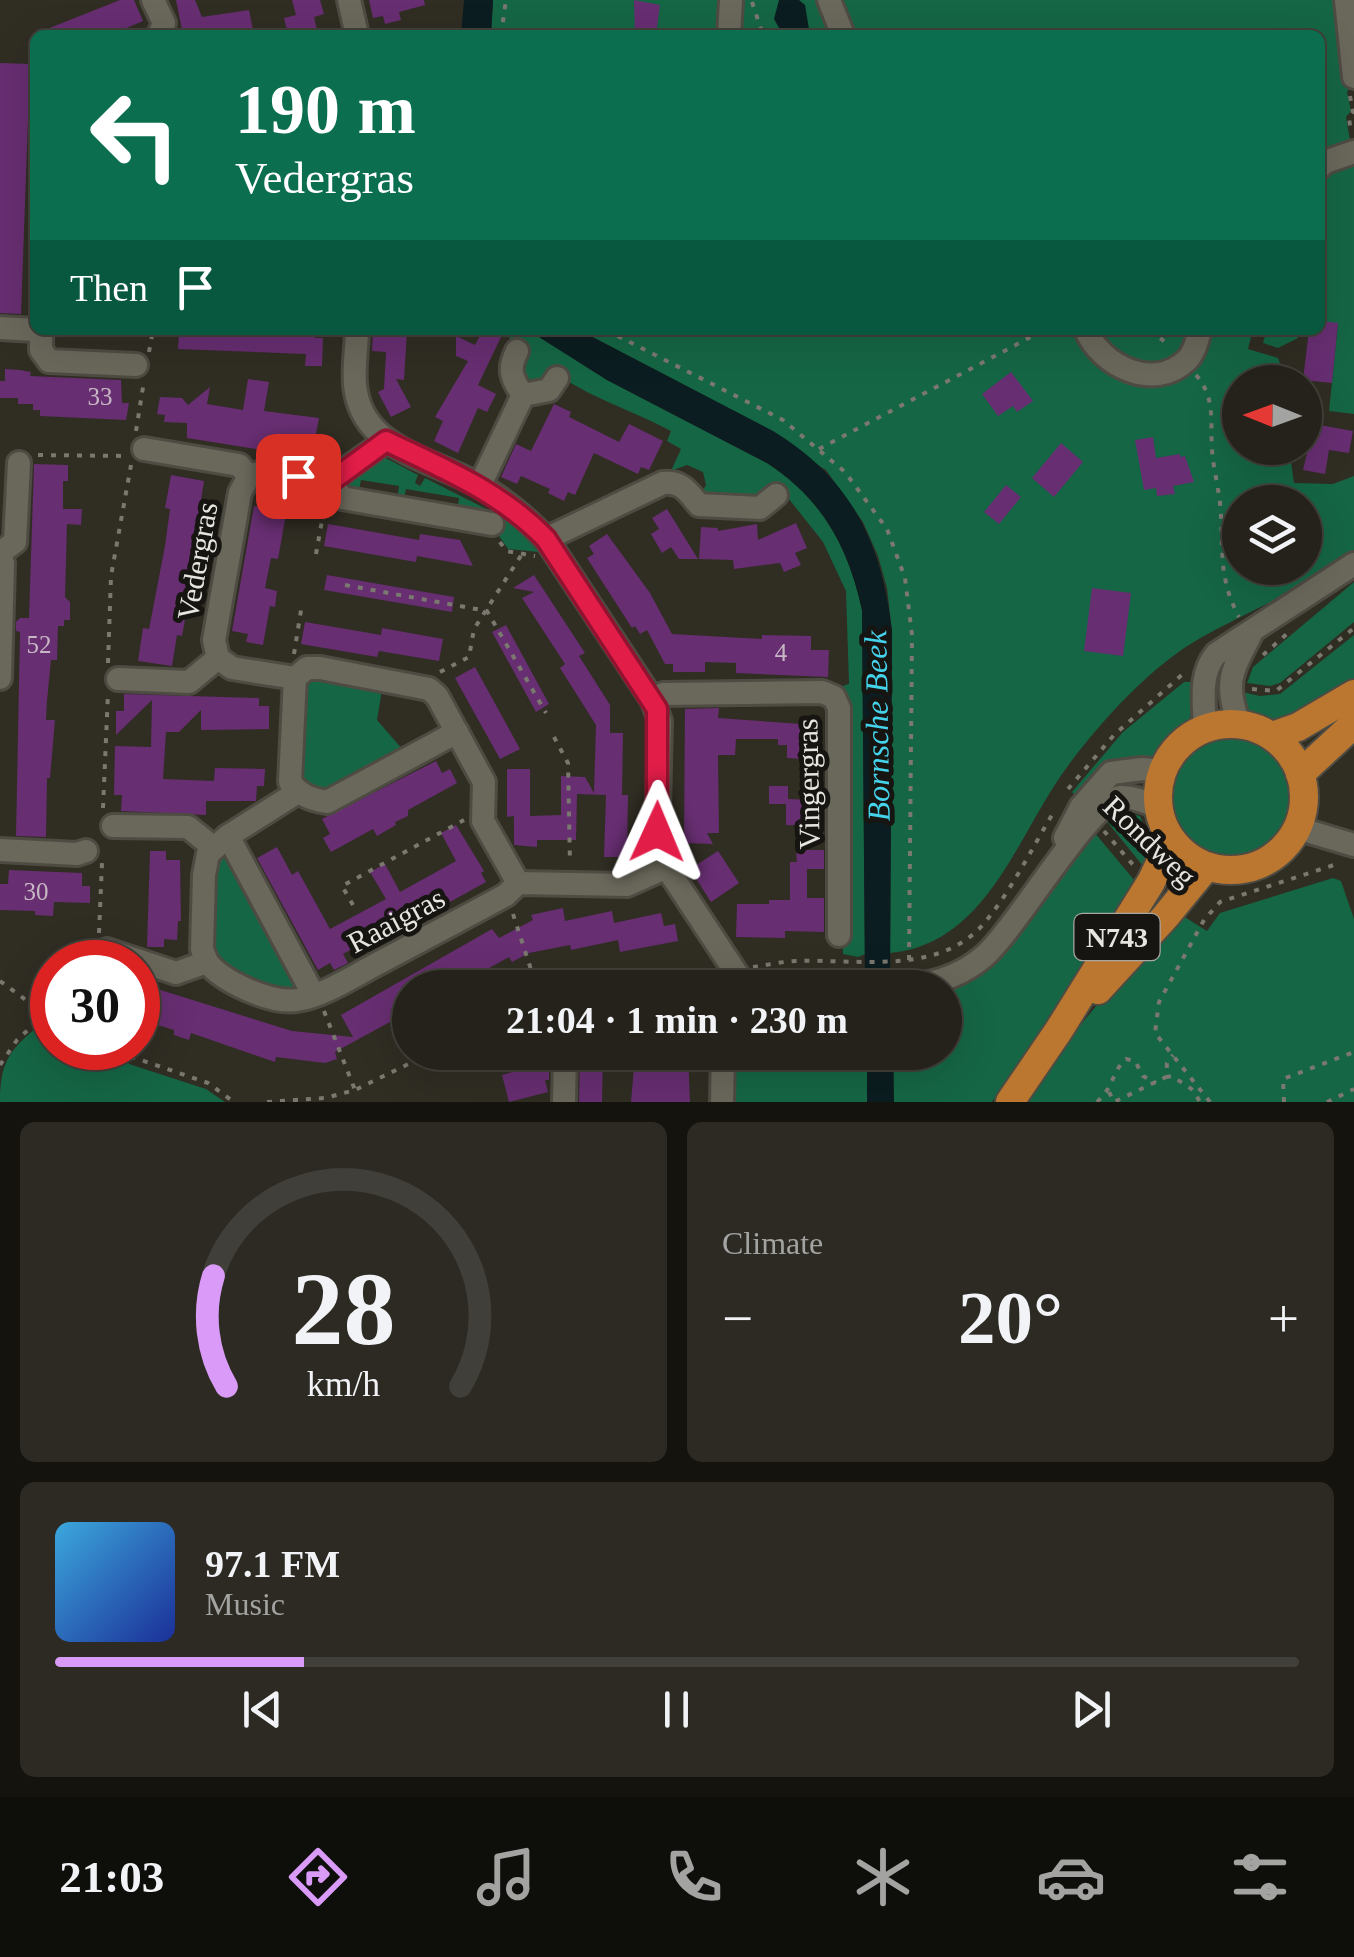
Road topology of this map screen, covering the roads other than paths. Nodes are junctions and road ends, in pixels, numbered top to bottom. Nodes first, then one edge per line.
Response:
1 (153, 0) edge
2 (349, 0) edge
3 (731, 0) edge
4 (829, 0) edge
5 (1349, 10) edge
6 (162, 30) edge
7 (355, 30) edge
8 (729, 30) edge
9 (842, 30) edge
10 (1352, 86) edge
11 (1354, 150) edge
12 (1325, 164) edge
13 (0, 328) edge
14 (30, 330) edge
15 (39, 335) edge
16 (357, 335) edge
17 (1089, 335) edge
18 (1199, 335) edge
19 (517, 351) dead end
20 (136, 364) dead end
21 (557, 378) dead end
22 (522, 395) junction
23 (386, 441) junction
24 (137, 446) road end
25 (28, 459) road end
26 (249, 476) junction
27 (480, 486) junction
28 (336, 490) junction
29 (776, 495) dead end
30 (492, 524) road end
31 (549, 544) junction
32 (0, 556) edge
33 (1354, 564) edge
34 (1247, 629) junction
35 (218, 658) junction
36 (301, 673) junction
37 (0, 678) edge
38 (113, 679) road end
39 (1354, 694) edge
40 (653, 701) junction
41 (1239, 724) junction
42 (1354, 724) edge
43 (1205, 729) junction
44 (456, 732) junction
45 (1272, 736) junction
46 (1162, 771) junction
47 (1300, 774) junction
48 (298, 792) junction
49 (1080, 806) junction
50 (1158, 806) junction
51 (113, 826) dead end
52 (1297, 828) junction
53 (1171, 840) junction
54 (220, 842) junction
55 (1354, 845) edge
56 (0, 850) edge
57 (86, 851) dead end
58 (1206, 867) junction
59 (665, 868) junction
60 (512, 889) junction
61 (839, 935) dead end
62 (206, 962) junction
63 (160, 968) edge
64 (734, 970) edge
65 (961, 970) edge
66 (313, 994) junction
67 (1059, 1030) junction
68 (565, 1070) edge
69 (723, 1070) edge
70 (564, 1102) edge
71 (722, 1102) edge
72 (1010, 1102) edge

1 - 6 street
2 - 7 street
3 - 8 street
4 - 9 street
5 - 10 street
11 - 12 street
13 - 14 street
15 - 20 street
16 - 23 street
17 - 18 street
19 - 22 street
21 - 22 street
22 - 27 street
23 - 27 street
23 - 28 street
24 - 26 street, Vedergras
25 - 32 street
26 - 28 street, Vedergras
26 - 35 street, Vedergras
27 - 31 street
28 - 30 street, Vedergras
29 - 31 street
31 - 40 street
32 - 37 street
33 - 34 street
34 - 41 street
34 - 43 street
35 - 36 street, Vedergras
35 - 38 street, Vedergras
36 - 44 street, Vedergras
36 - 48 street
39 - 45 main road
40 - 59 street
40 - 61 street, Vingergras
41 - 43 main road
41 - 45 main road
42 - 47 main road
43 - 46 main road
44 - 48 street
44 - 60 street
45 - 47 main road
46 - 49 street
46 - 50 main road
47 - 52 main road
48 - 54 street
49 - 50 street
49 - 65 street
50 - 53 main road
51 - 54 street
52 - 55 street
52 - 58 main road
53 - 58 main road
53 - 67 main road, N743
54 - 62 street
54 - 66 street
56 - 57 street
58 - 67 main road, N743
59 - 60 street, Raaigras
59 - 64 street
60 - 66 street, Raaigras
62 - 63 street
62 - 66 street, Raaigras
67 - 72 main road, N743
68 - 70 street
69 - 71 street

